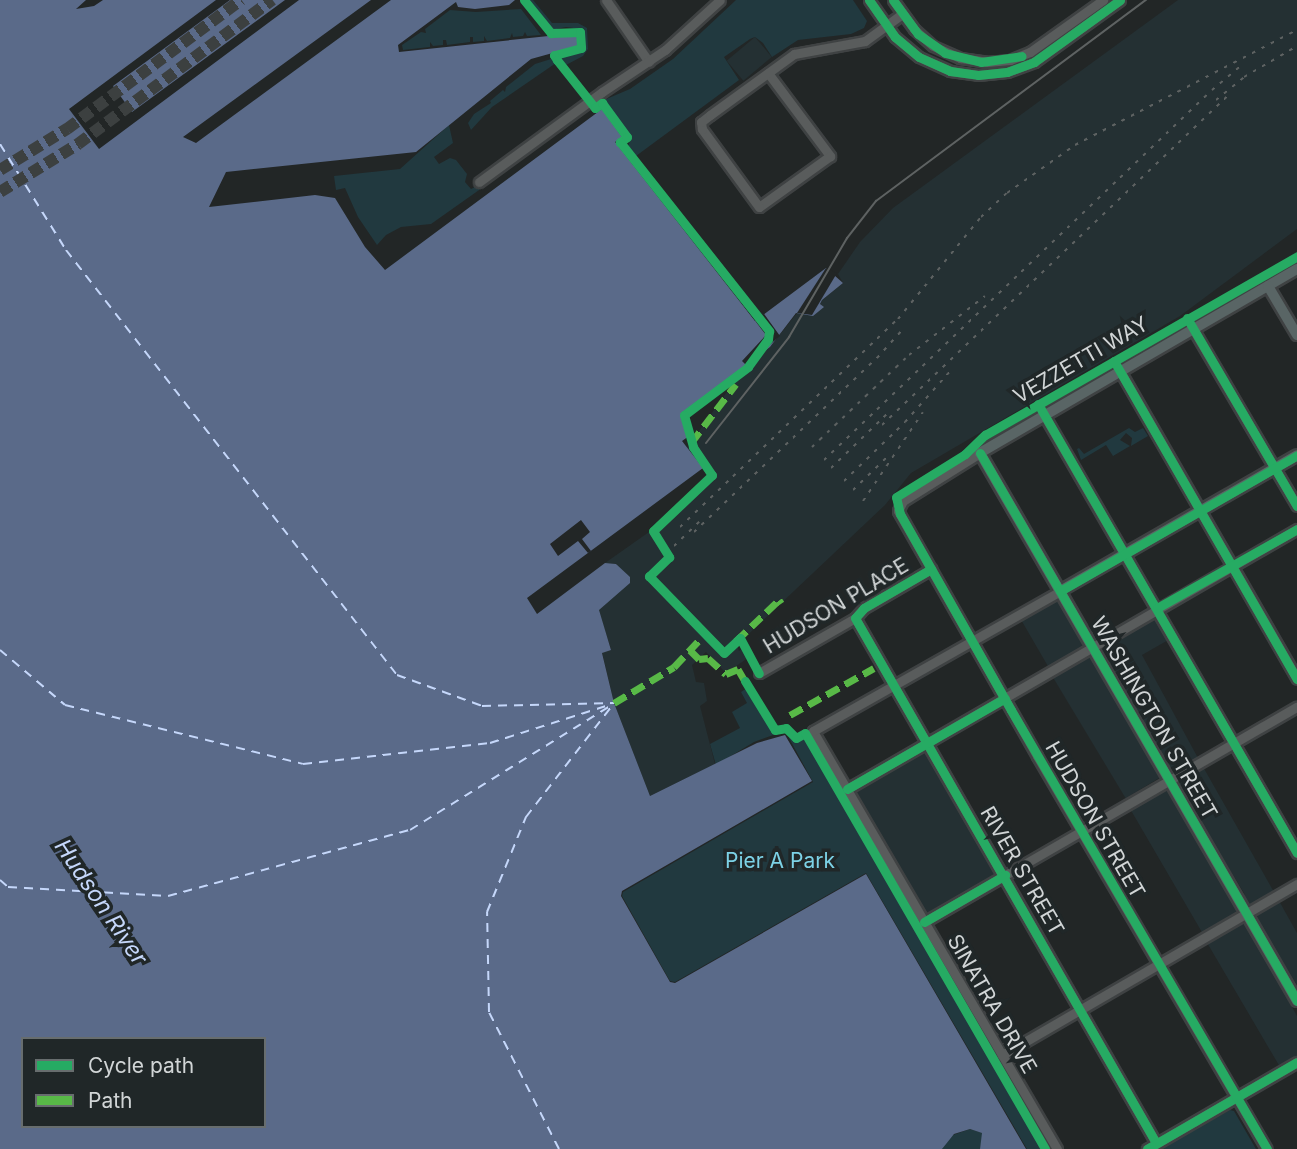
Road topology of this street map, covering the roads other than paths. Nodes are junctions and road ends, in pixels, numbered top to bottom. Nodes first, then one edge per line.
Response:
1 (606, 0) edge
2 (869, 0) edge
3 (893, 0) edge
4 (1103, 0) edge
5 (1120, 0) edge
6 (716, 1) edge
7 (902, 14) junction
8 (887, 26) junction
9 (649, 62) junction
10 (768, 73) junction
11 (479, 182) dead end
12 (1297, 269) edge
13 (1268, 286) junction
14 (1193, 329) junction
15 (1297, 335) edge
16 (1120, 371) junction
17 (1044, 415) junction
18 (980, 453) junction
19 (1297, 455) edge
20 (1275, 468) junction
21 (1297, 506) edge
22 (1200, 510) junction
23 (1297, 528) edge
24 (1125, 553) junction
25 (1232, 565) junction
26 (931, 569) junction
27 (1060, 591) junction
28 (1157, 608) junction
29 (855, 618) junction
30 (974, 641) junction
31 (1092, 646) junction
32 (760, 673) dead end
33 (1297, 679) edge
34 (895, 685) junction
35 (1005, 698) junction
36 (1297, 707) edge
37 (928, 743) junction
38 (1234, 743) junction
39 (1169, 780) junction
40 (848, 789) junction
41 (1082, 831) junction
42 (1297, 853) edge
43 (1005, 875) junction
44 (1297, 884) edge
45 (1246, 913) junction
46 (924, 922) junction
47 (1158, 964) junction
48 (1297, 1001) edge
49 (1081, 1009) junction
50 (1002, 1055) junction
51 (1297, 1062) edge
52 (1237, 1096) junction
53 (1156, 1143) junction
54 (1057, 1149) edge
55 (1147, 1149) edge
56 (1267, 1149) edge

1 - 9 street
2 - 8 street
3 - 7 street
4 - 7 street
5 - 8 street
6 - 9 street
7 - 8 street
8 - 10 street
9 - 11 street
10 - 10 street
12 - 13 main road
13 - 14 main road
13 - 15 main road
14 - 16 main road
14 - 20 street
16 - 17 main road
16 - 22 street
17 - 18 main road
17 - 24 street
18 - 26 street, HUDSON STREET
18 - 27 main road, WASHINGTON STREET
19 - 20 main road
20 - 21 street
20 - 22 main road
22 - 24 main road
22 - 25 street
23 - 25 street
24 - 27 main road
24 - 28 street
25 - 28 street
25 - 33 street
26 - 29 street, HUDSON PLACE
26 - 30 street, HUDSON STREET
27 - 30 street
27 - 31 main road, WASHINGTON STREET
28 - 31 street
28 - 38 street
29 - 32 street, HUDSON PLACE
29 - 34 street, RIVER STREET
30 - 34 street
30 - 35 street, HUDSON STREET
31 - 35 street
31 - 39 main road, WASHINGTON STREET
34 - 37 street, RIVER STREET
34 - 40 street, SINATRA DRIVE
35 - 37 street
35 - 41 street, HUDSON STREET
36 - 38 street
37 - 40 street
37 - 43 street, RIVER STREET
38 - 39 street
38 - 42 street
39 - 41 street
39 - 45 main road, WASHINGTON STREET
40 - 46 street, SINATRA DRIVE
41 - 43 street
41 - 47 street, HUDSON STREET
43 - 46 street
43 - 49 street, RIVER STREET
44 - 45 street
45 - 47 street
45 - 48 main road, WASHINGTON STREET
46 - 50 street, SINATRA DRIVE
47 - 49 street
47 - 52 street, HUDSON STREET
49 - 50 street
49 - 53 street, RIVER STREET
50 - 54 street, SINATRA DRIVE
51 - 52 street
52 - 53 street
52 - 56 street, HUDSON STREET
53 - 55 street

